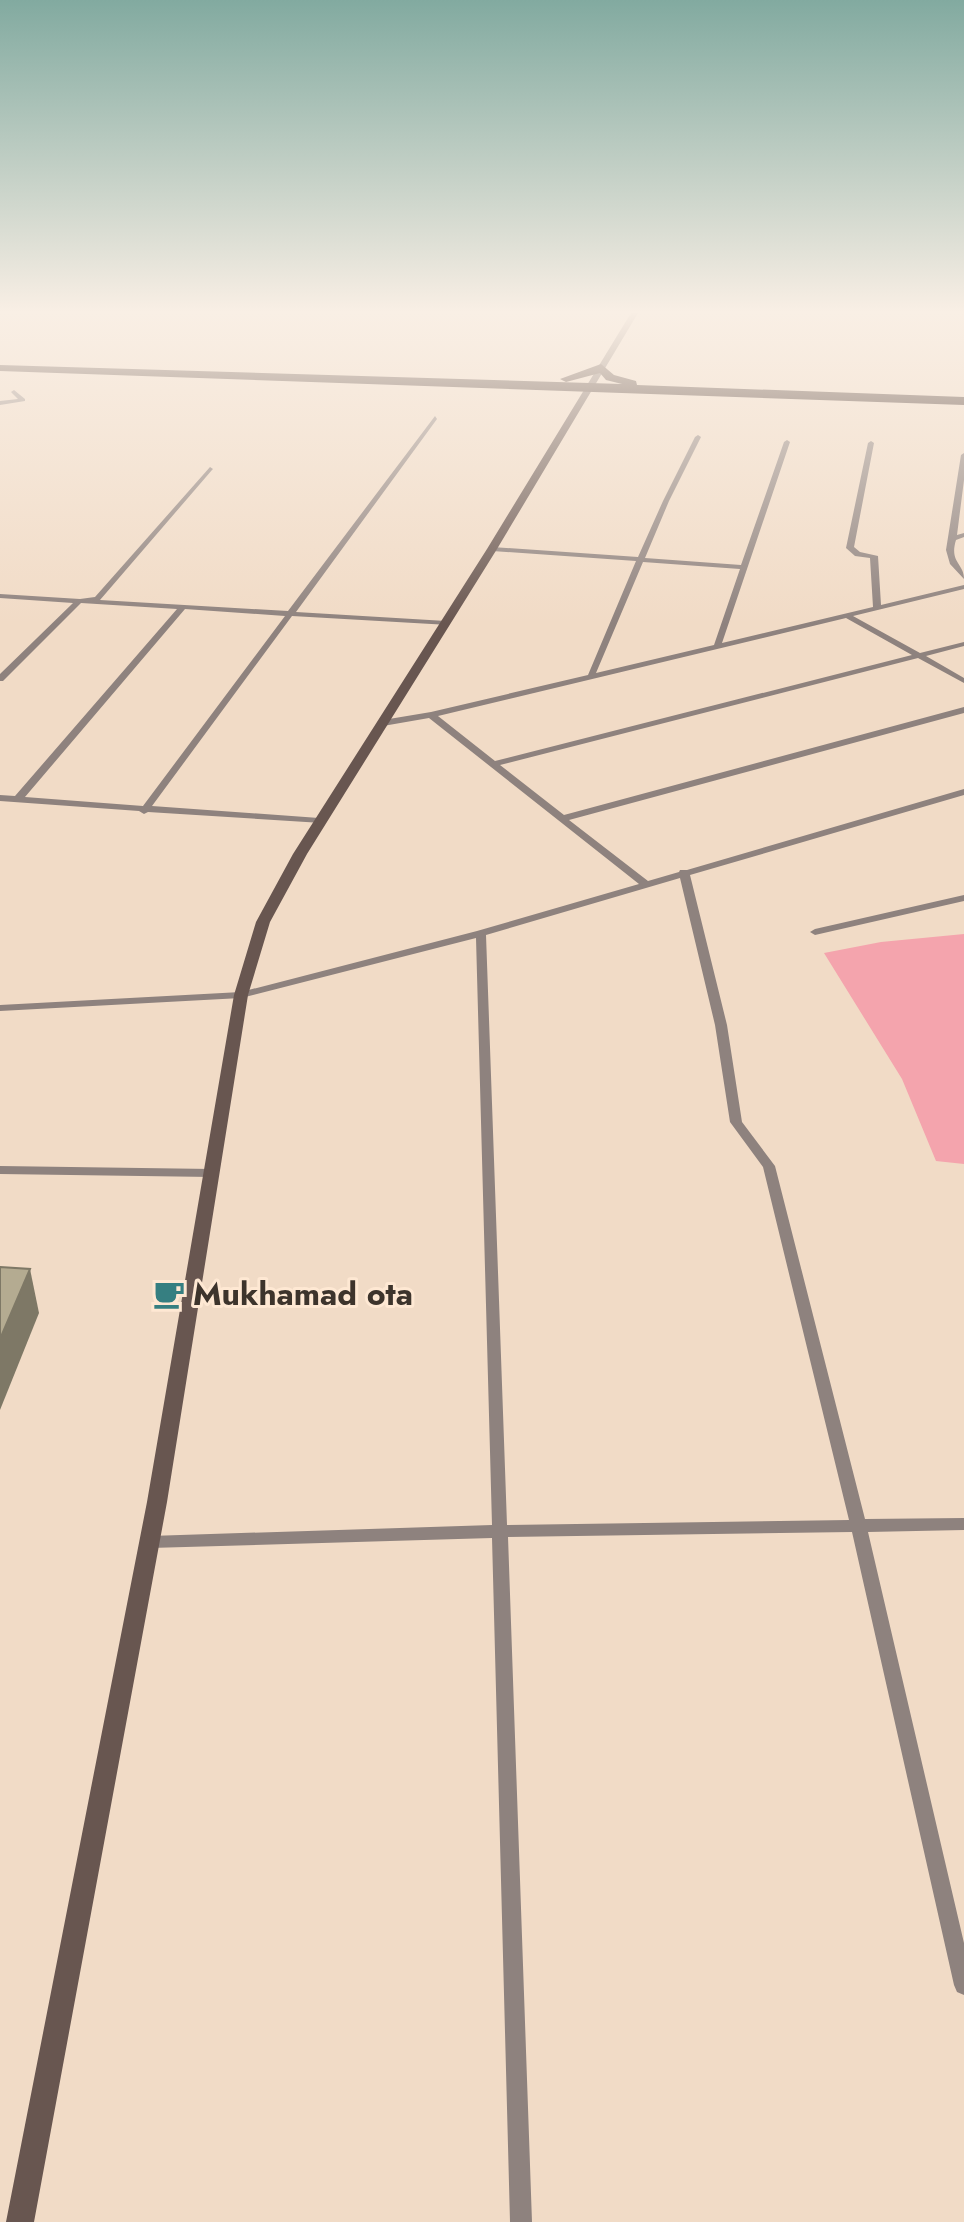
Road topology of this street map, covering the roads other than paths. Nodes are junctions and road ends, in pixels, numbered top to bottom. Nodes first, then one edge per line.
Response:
1 (572, 417) edge
2 (435, 418) dead end
3 (698, 437) dead end
4 (787, 442) dead end
5 (871, 443) dead end
6 (964, 455) edge
7 (210, 469) dead end
8 (962, 490) edge
9 (964, 535) edge
10 (953, 539) junction
11 (492, 549) junction
12 (640, 560) junction
13 (744, 567) junction
14 (964, 577) edge
15 (964, 587) edge
16 (0, 596) edge
17 (79, 601) junction
18 (182, 608) junction
19 (877, 609) junction
20 (292, 614) junction
21 (848, 616) junction
22 (446, 623) junction
23 (964, 644) edge
24 (717, 647) junction
25 (923, 656) junction
26 (591, 674) junction
27 (0, 679) edge
28 (964, 681) edge
29 (964, 710) edge
30 (431, 715) junction
31 (383, 723) junction
32 (495, 764) junction
33 (964, 792) edge
34 (0, 798) edge
35 (17, 800) junction
36 (144, 811) junction
37 (564, 818) junction
38 (319, 821) junction
39 (684, 872) junction
40 (645, 884) junction
41 (964, 898) edge
42 (815, 932) dead end
43 (481, 933) junction
44 (241, 995) junction
45 (0, 1008) edge
46 (0, 1170) edge
47 (212, 1173) junction
48 (858, 1524) junction
49 (964, 1524) edge
50 (502, 1531) junction
51 (150, 1542) junction
52 (964, 1985) edge
53 (20, 2222) edge
54 (521, 2222) edge

1 - 11 main road
2 - 20 street
3 - 12 street
4 - 13 street
5 - 19 street
6 - 8 street
7 - 17 street
8 - 10 street
9 - 10 street
10 - 14 street
11 - 12 street
11 - 22 main road
12 - 13 street
12 - 26 street
13 - 24 street
15 - 19 street
16 - 17 street
17 - 18 street
17 - 27 street
18 - 20 street
18 - 35 street
19 - 21 street
20 - 22 street
20 - 36 street
21 - 24 street
21 - 25 street
22 - 31 main road
23 - 25 street
24 - 26 street
25 - 28 street
25 - 32 street
26 - 30 street
29 - 37 street
30 - 31 street
30 - 32 street
31 - 38 main road
32 - 37 street
33 - 39 street
34 - 35 street
35 - 36 street
36 - 38 street
37 - 40 street
38 - 44 main road
39 - 40 street
39 - 48 street
40 - 43 street
41 - 42 street
43 - 44 street
43 - 50 street
44 - 45 street
44 - 47 main road
46 - 47 street
47 - 51 main road
48 - 49 street
48 - 50 street
48 - 52 street
50 - 51 street
50 - 54 street
51 - 53 main road

